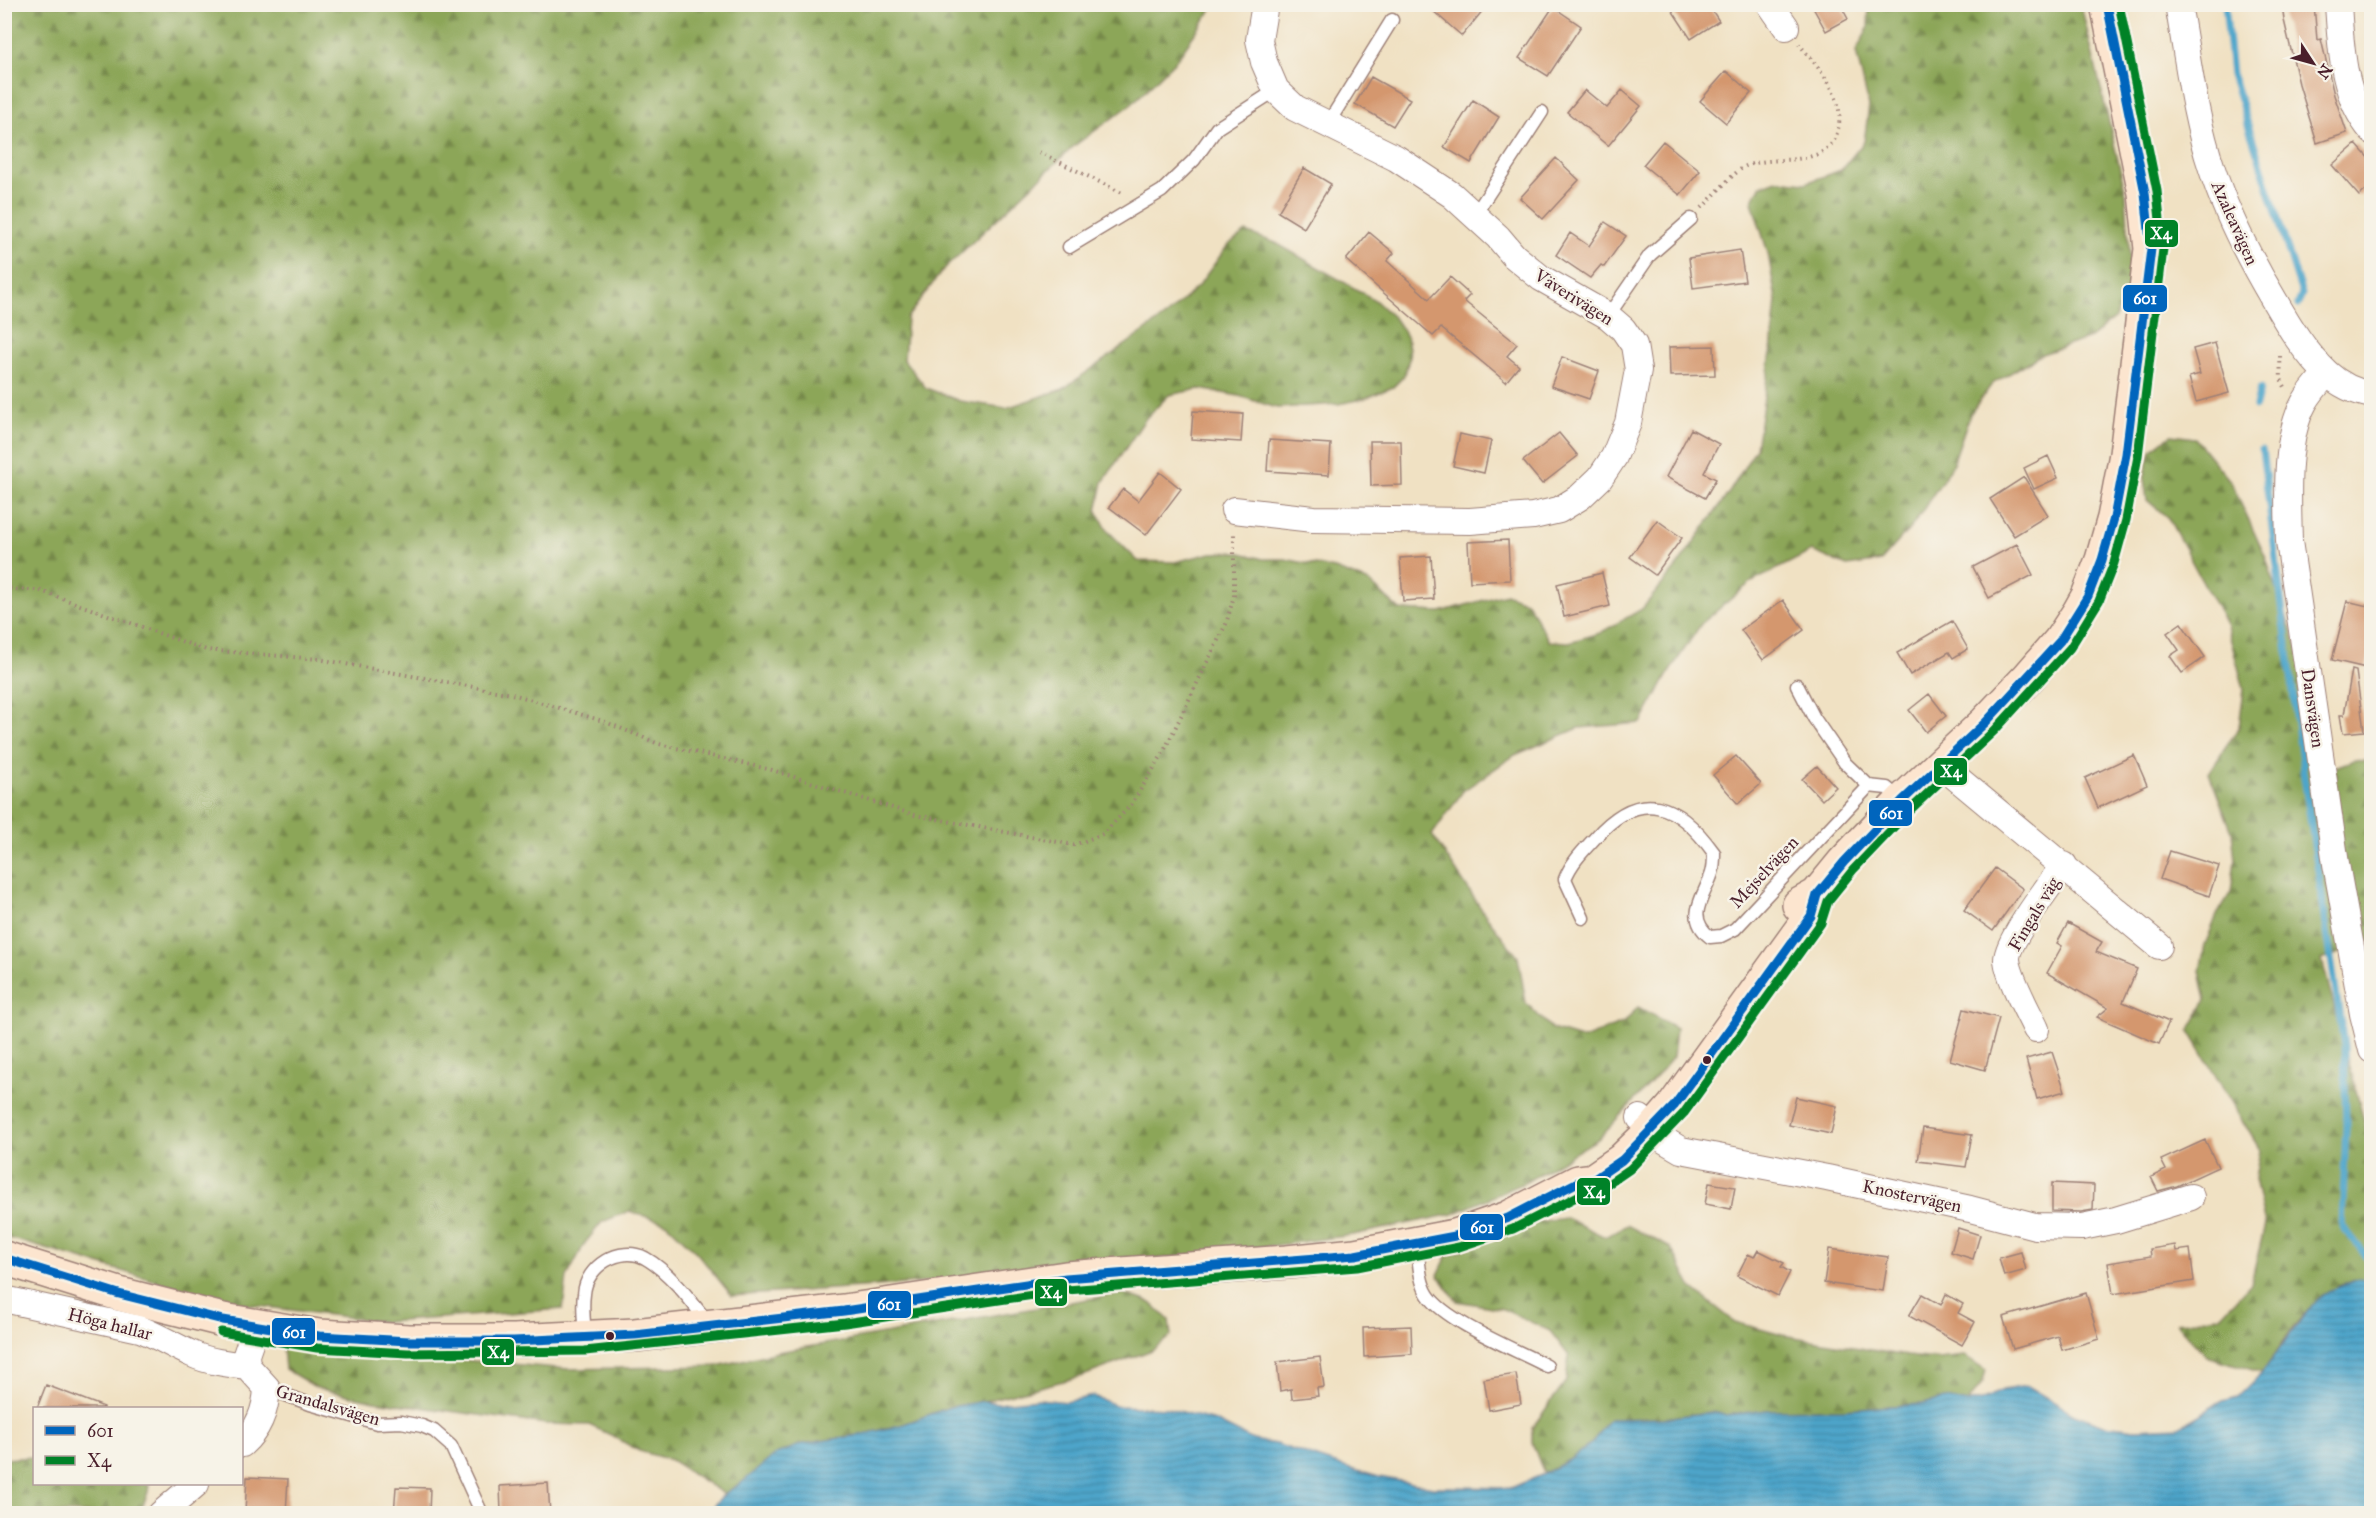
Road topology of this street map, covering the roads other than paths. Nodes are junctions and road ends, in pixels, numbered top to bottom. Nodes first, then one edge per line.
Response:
1 (1265, 4) edge
2 (1770, 4) edge
3 (2107, 4) edge
4 (2178, 4) edge
5 (2338, 4) edge
6 (1392, 20) dead end
7 (1786, 27) road end
8 (1276, 90) junction
9 (1542, 112) dead end
10 (1327, 125) junction
11 (2372, 131) edge
12 (1474, 216) junction
13 (1691, 219) road end
14 (1069, 247) dead end
15 (1608, 316) junction
16 (2327, 373) junction
17 (2372, 395) edge
18 (1234, 510) road end
19 (1797, 685) dead end
20 (1941, 765) junction
21 (1869, 786) junction
22 (1902, 801) junction
23 (2064, 865) junction
24 (1583, 918) dead end
25 (2159, 946) dead end
26 (2036, 1029) dead end
27 (2372, 1050) edge
28 (1647, 1124) junction
29 (2191, 1197) dead end
30 (1417, 1244) junction
31 (4, 1258) edge
32 (4, 1299) edge
33 (255, 1326) junction
34 (712, 1327) junction
35 (585, 1339) junction
36 (247, 1366) junction
37 (1547, 1366) dead end
38 (267, 1388) junction
39 (243, 1443) edge
40 (195, 1485) edge
41 (161, 1514) edge
42 (482, 1514) edge

1 - 8 street, Väverivägen
2 - 7 street
3 - 20 street
4 - 16 street, Azaleavägen
5 - 11 street
6 - 10 lane
8 - 10 street, Väverivägen
8 - 14 lane
9 - 12 lane
10 - 12 street, Väverivägen
12 - 15 street, Väverivägen
13 - 15 lane
15 - 18 street, Väverivägen
16 - 17 street, Azaleavägen
16 - 27 street, Dansvägen
19 - 21 lane
20 - 22 street
20 - 23 street, Fingals väg
21 - 22 lane
21 - 24 lane, Mejselvägen
22 - 28 street
23 - 25 street, Fingals väg
23 - 26 street, Fingals väg
28 - 29 street, Knostervägen
28 - 30 street
30 - 34 street
30 - 37 lane
31 - 33 street
32 - 36 street, Höga hallar
33 - 35 street
33 - 36 street
34 - 35 street
34 - 35 lane
36 - 38 street, Grandalsvägen
38 - 39 street, Grandalsvägen
38 - 42 lane, Grandalsvägen
40 - 41 street

